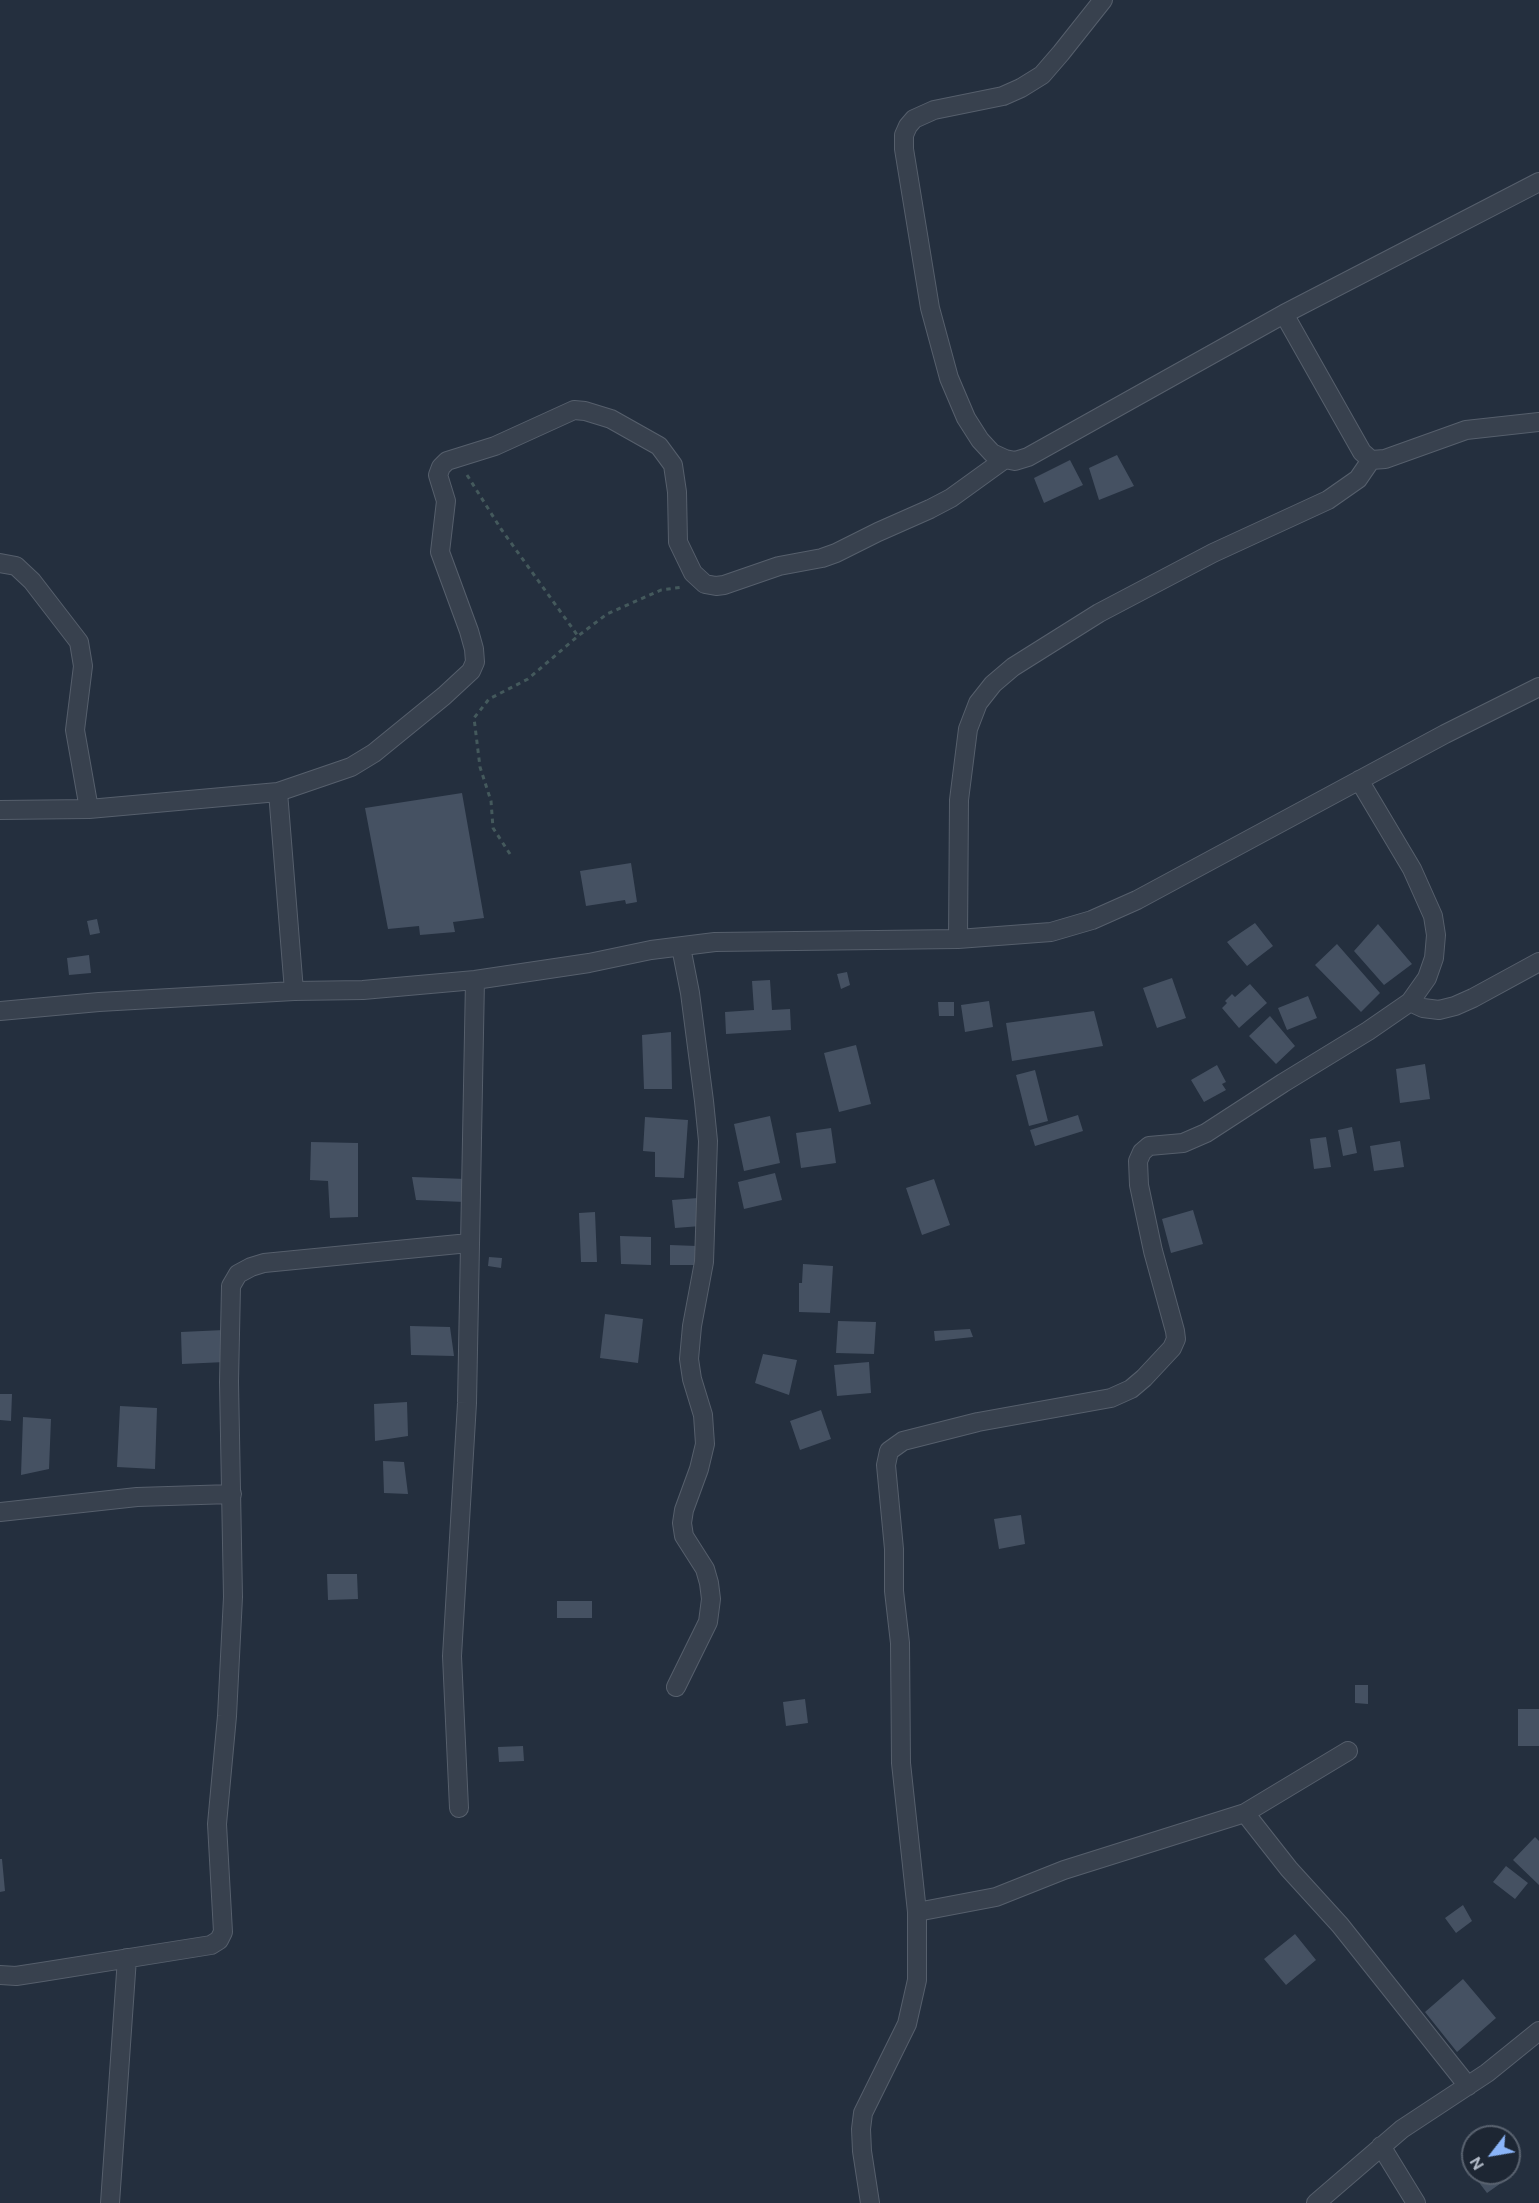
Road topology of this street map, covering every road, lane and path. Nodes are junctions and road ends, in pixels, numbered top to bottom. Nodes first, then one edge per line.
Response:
1 (1103, 0) edge
2 (1539, 182) edge
3 (1284, 314) junction
4 (1539, 422) edge
5 (456, 458) junction
6 (1005, 459) junction
7 (1371, 460) junction
8 (0, 563) edge
9 (705, 584) junction
10 (578, 636) junction
11 (1539, 687) edge
12 (1359, 780) junction
13 (278, 792) junction
14 (89, 809) junction
15 (0, 810) edge
16 (510, 854) dead end
17 (958, 939) junction
18 (681, 947) junction
19 (1539, 962) edge
20 (475, 980) junction
21 (294, 991) junction
22 (1410, 1002) junction
23 (0, 1011) edge
24 (469, 1243) junction
25 (232, 1494) junction
26 (0, 1512) edge
27 (676, 1687) dead end
28 (1348, 1751) dead end
29 (459, 1808) dead end
30 (1245, 1813) junction
31 (917, 1912) junction
32 (127, 1958) junction
33 (0, 1975) edge
34 (1539, 2031) edge
35 (1468, 2086) junction
36 (1381, 2146) junction
37 (110, 2203) edge
38 (870, 2203) edge
39 (1316, 2203) edge
40 (1416, 2203) edge

1 - 6 street
2 - 3 street
3 - 6 street
3 - 7 street
4 - 7 street
5 - 9 street
5 - 10 path
5 - 13 street
6 - 9 street
7 - 17 street
8 - 14 street
9 - 10 path
10 - 16 path
11 - 12 street
12 - 17 street
12 - 22 street
13 - 14 street
13 - 21 street
14 - 15 street
17 - 18 street
18 - 20 street
18 - 27 street
19 - 22 street
20 - 21 street
20 - 24 street
21 - 23 street
22 - 31 street
24 - 25 street
24 - 29 street
25 - 26 street
25 - 32 street
28 - 30 street
30 - 31 street
30 - 35 street
31 - 38 street
32 - 33 street
32 - 37 street
34 - 35 street
35 - 36 street
36 - 39 street
36 - 40 street

